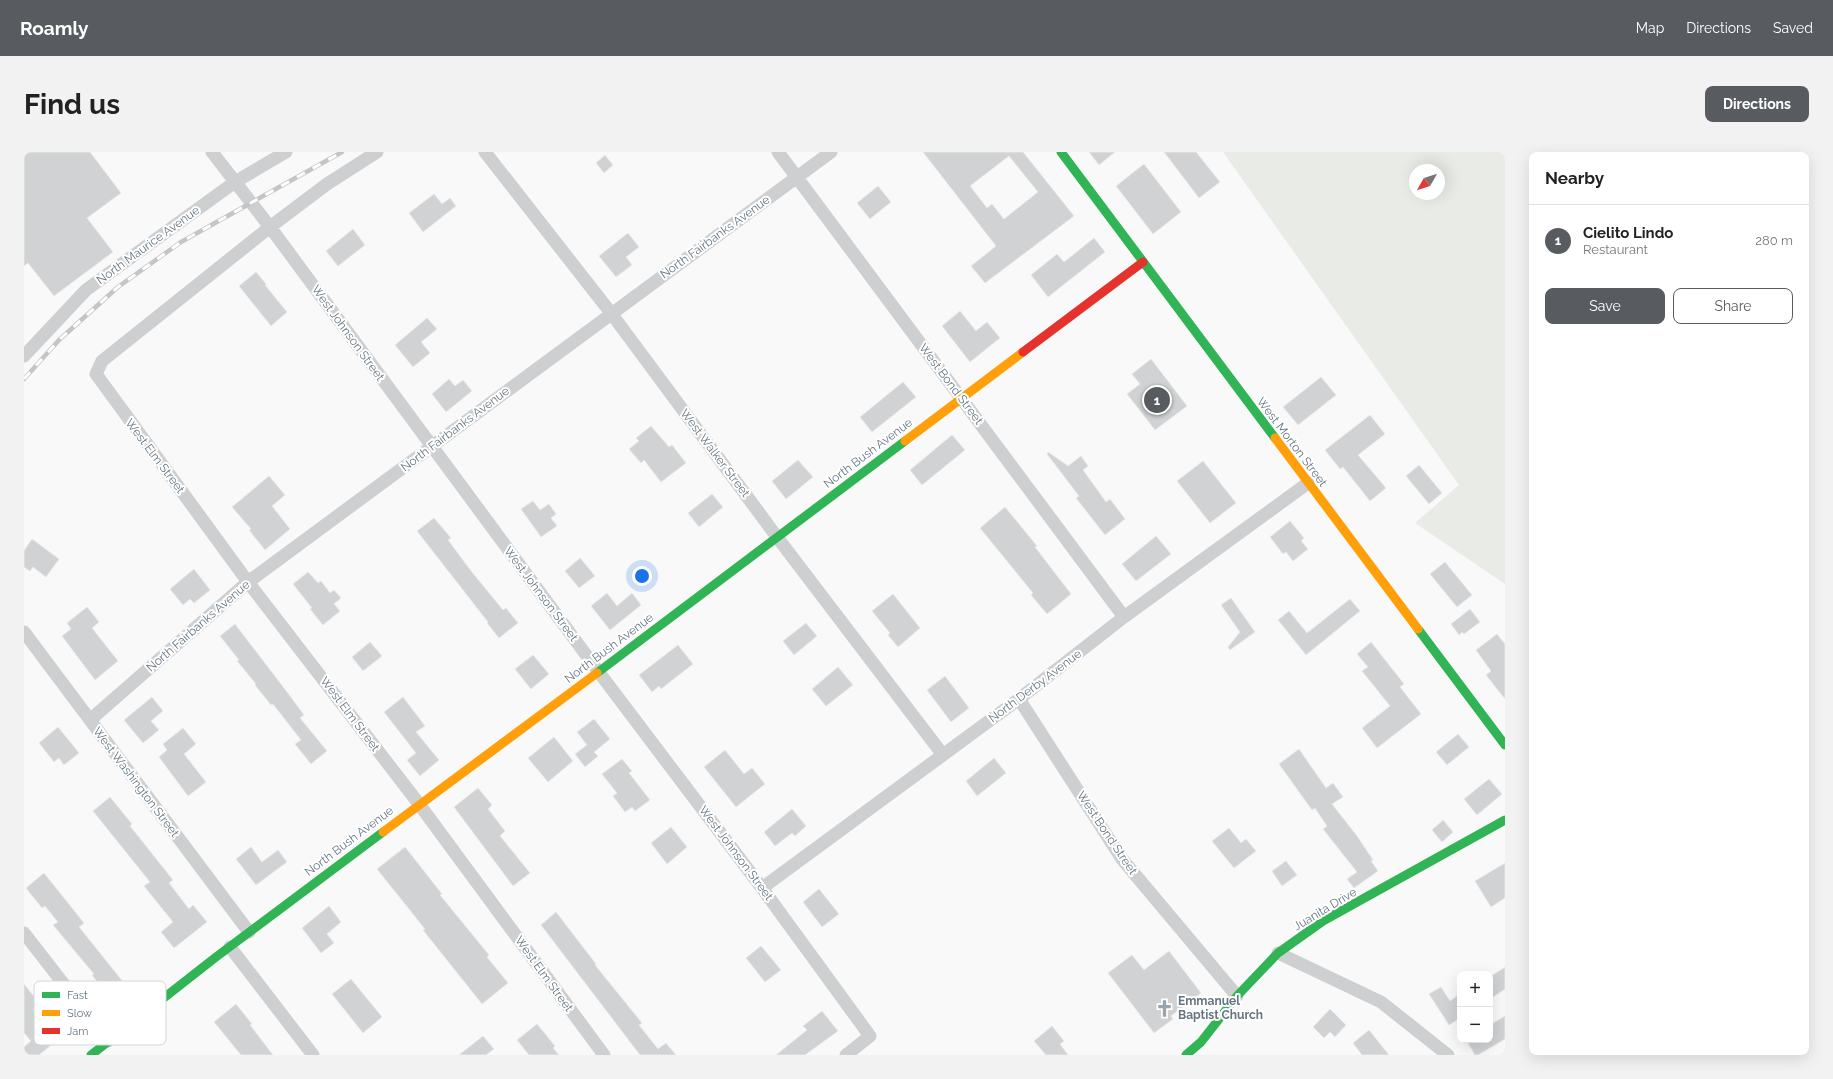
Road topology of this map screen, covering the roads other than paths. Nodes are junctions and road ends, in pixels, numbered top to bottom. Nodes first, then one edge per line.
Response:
1 (212, 152) edge
2 (286, 152) edge
3 (377, 152) edge
4 (485, 152) edge
5 (778, 152) edge
6 (831, 152) edge
7 (1061, 152) edge
8 (797, 177) junction
9 (235, 182) junction
10 (270, 227) junction
11 (1143, 262) junction
12 (611, 313) junction
13 (24, 356) edge
14 (961, 397) junction
15 (431, 446) junction
16 (1308, 483) junction
17 (778, 537) junction
18 (248, 582) junction
19 (1124, 617) junction
20 (24, 632) edge
21 (598, 671) junction
22 (1019, 699) junction
23 (90, 720) junction
24 (1505, 746) edge
25 (943, 755) junction
26 (419, 804) junction
27 (1505, 820) edge
28 (762, 888) junction
29 (249, 932) junction
30 (24, 933) edge
31 (230, 947) junction
32 (1278, 953) junction
33 (61, 981) edge
34 (166, 996) edge
35 (1237, 996) junction
36 (103, 1045) edge
37 (91, 1055) edge
38 (312, 1055) edge
39 (604, 1055) edge
40 (846, 1055) edge
41 (1186, 1055) edge
42 (1448, 1055) edge

1 - 9 street, West Johnson Street
2 - 9 street, North Maurice Avenue
3 - 10 street
4 - 12 street, West Walker Street
5 - 8 street, West Bond Street
6 - 8 street, North Fairbanks Avenue
7 - 11 street, West Morton Street
8 - 12 street, North Fairbanks Avenue
8 - 14 street, West Bond Street
9 - 10 street, West Johnson Street
9 - 13 street, North Maurice Avenue
10 - 15 street, West Johnson Street
10 - 18 street, West Elm Street
11 - 14 street, North Bush Avenue
11 - 16 street, West Morton Street
12 - 15 street, North Fairbanks Avenue
12 - 17 street, West Walker Street
14 - 17 street, North Bush Avenue
14 - 19 street, West Bond Street
15 - 18 street, North Fairbanks Avenue
15 - 21 street, West Johnson Street
16 - 19 street, North Derby Avenue
16 - 24 street, West Morton Street
17 - 21 street, North Bush Avenue
17 - 25 street, West Walker Street
18 - 23 street, North Fairbanks Avenue
18 - 26 street, West Elm Street
19 - 22 street, North Derby Avenue
20 - 23 street, West Washington Street
21 - 26 street, North Bush Avenue
21 - 28 street, West Johnson Street
22 - 25 street, North Derby Avenue
22 - 35 street, West Bond Street
23 - 29 street, West Washington Street
25 - 28 street, North Derby Avenue
26 - 29 street, North Bush Avenue
26 - 39 street, West Elm Street
27 - 32 street, Juanita Drive
28 - 40 street, West Johnson Street
29 - 31 street, North Bush Avenue
30 - 33 street
31 - 34 street, North Bush Avenue
31 - 38 street
32 - 35 street, Juanita Drive
32 - 42 street
35 - 41 street, Juanita Drive
36 - 37 street, North Bush Avenue

